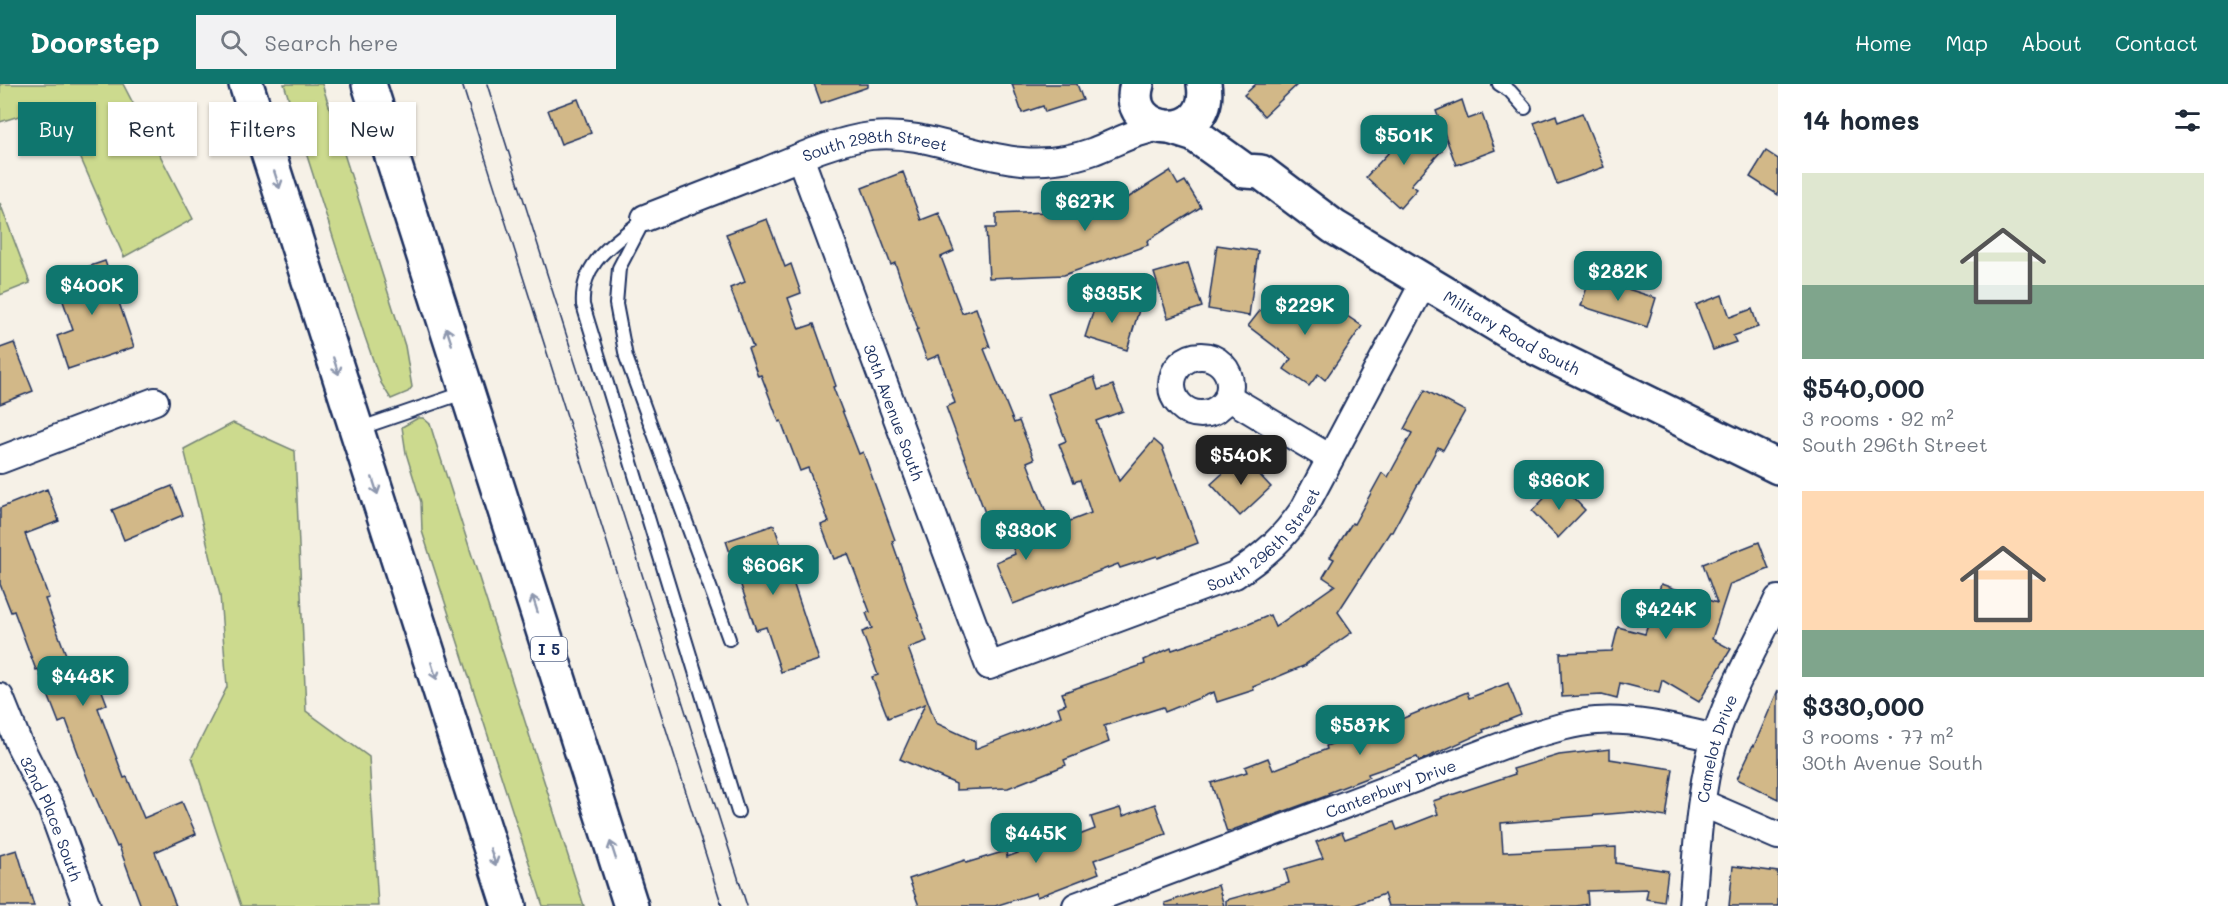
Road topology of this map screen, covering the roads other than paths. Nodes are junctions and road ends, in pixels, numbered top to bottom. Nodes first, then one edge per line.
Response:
1 (246, 84) edge
2 (369, 84) edge
3 (1499, 84) edge
4 (1204, 87) edge
5 (1136, 89) edge
6 (1525, 108) dead end
7 (1167, 128) junction
8 (1114, 141) junction
9 (800, 157) junction
10 (1261, 172) junction
11 (645, 218) junction
12 (1425, 282) junction
13 (467, 392) junction
14 (1228, 397) dead end
15 (155, 401) dead end
16 (357, 430) junction
17 (1330, 458) junction
18 (0, 460) edge
19 (1778, 466) edge
20 (1776, 609) edge
21 (729, 639) dead end
22 (989, 666) joint
23 (0, 698) edge
24 (1715, 738) junction
25 (1702, 803) junction
26 (738, 812) dead end
27 (1778, 836) edge
28 (87, 906) edge
29 (509, 906) edge
30 (631, 906) edge
31 (1076, 906) edge
32 (1692, 906) edge

1 -> 16 main road
13 -> 2 main road, I 5
3 - 6 lane
4 - 7 main road
4 - 10 main road, Military Road South
5 - 7 main road, Military Road South
5 - 8 street
7 - 8 street, South 298th Street
7 - 10 main road, Military Road South
8 - 9 street, South 298th Street
9 - 11 street, South 298th Street
9 - 22 street, 30th Avenue South
10 - 12 main road, Military Road South
11 - 21 lane
11 - 26 lane
12 - 17 street, South 296th Street
12 - 19 main road, Military Road South
13 - 16 lane
30 -> 13 main road, I 5
14 - 17 street
15 - 18 street
16 -> 29 main road
17 - 22 street, South 296th Street
20 - 24 street, Camelot Drive
23 - 28 street, 32nd Place South
24 - 25 street, Camelot Drive
24 - 31 street, Canterbury Drive
25 - 27 street
25 - 32 street, Camelot Drive

